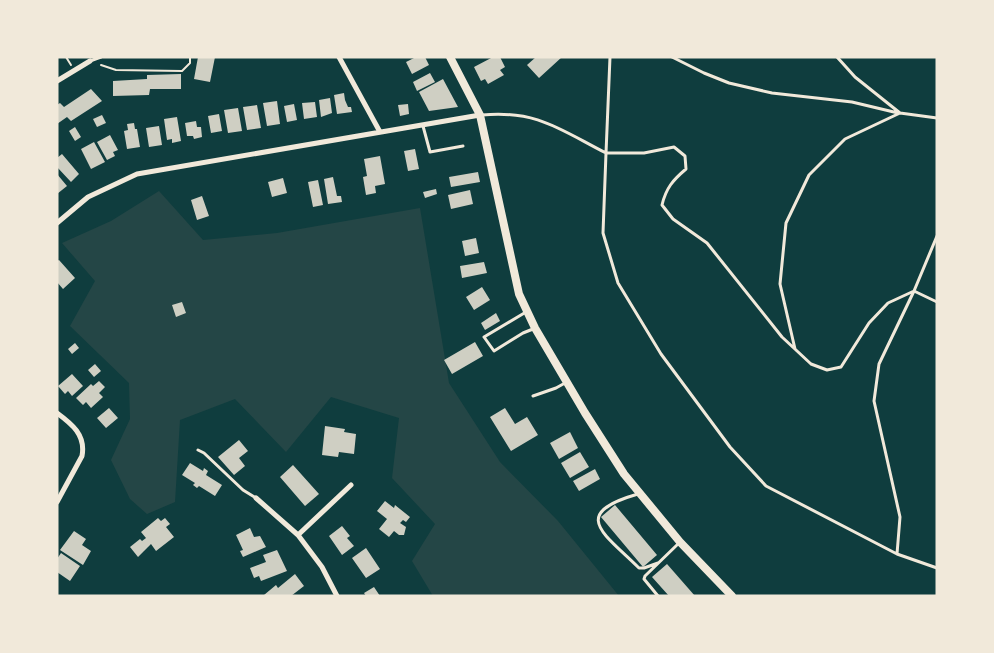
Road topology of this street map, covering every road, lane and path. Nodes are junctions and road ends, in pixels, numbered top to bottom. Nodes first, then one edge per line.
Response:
1 (101, 57) edge
2 (190, 57) edge
3 (339, 57) edge
4 (450, 57) edge
5 (610, 57) edge
6 (672, 57) edge
7 (837, 57) edge
8 (90, 61) junction
9 (57, 81) edge
10 (900, 113) junction
11 (480, 115) junction
12 (937, 118) edge
13 (423, 124) junction
14 (380, 132) junction
15 (464, 146) dead end
16 (606, 153) junction
17 (57, 223) edge
18 (937, 236) edge
19 (914, 291) junction
20 (937, 302) edge
21 (526, 312) junction
22 (535, 328) junction
23 (796, 350) junction
24 (566, 382) junction
25 (533, 396) dead end
26 (57, 413) edge
27 (198, 450) dead end
28 (351, 485) dead end
29 (639, 494) junction
30 (256, 498) joint
31 (57, 502) edge
32 (298, 535) junction
33 (680, 542) junction
34 (897, 554) junction
35 (658, 563) junction
36 (937, 568) edge
37 (338, 596) edge
38 (658, 596) edge
39 (731, 596) edge

1 - 8 lane
2 - 8 path
3 - 14 street
4 - 11 main road
5 - 16 lane
6 - 10 lane
7 - 10 lane
8 - 9 street
10 - 12 lane
10 - 23 lane
11 - 13 street
11 - 16 lane
11 - 21 main road
13 - 14 street
13 - 15 lane
14 - 17 street
16 - 23 lane
16 - 34 lane
18 - 19 lane
19 - 20 lane
19 - 23 lane
19 - 34 lane
21 - 22 main road
21 - 22 lane
22 - 24 main road
24 - 25 lane
24 - 29 main road
26 - 31 street
27 - 30 lane
28 - 32 street
29 - 33 main road
29 - 35 lane
30 - 32 street
32 - 37 street
33 - 35 lane
33 - 39 main road
34 - 36 lane
35 - 38 lane

